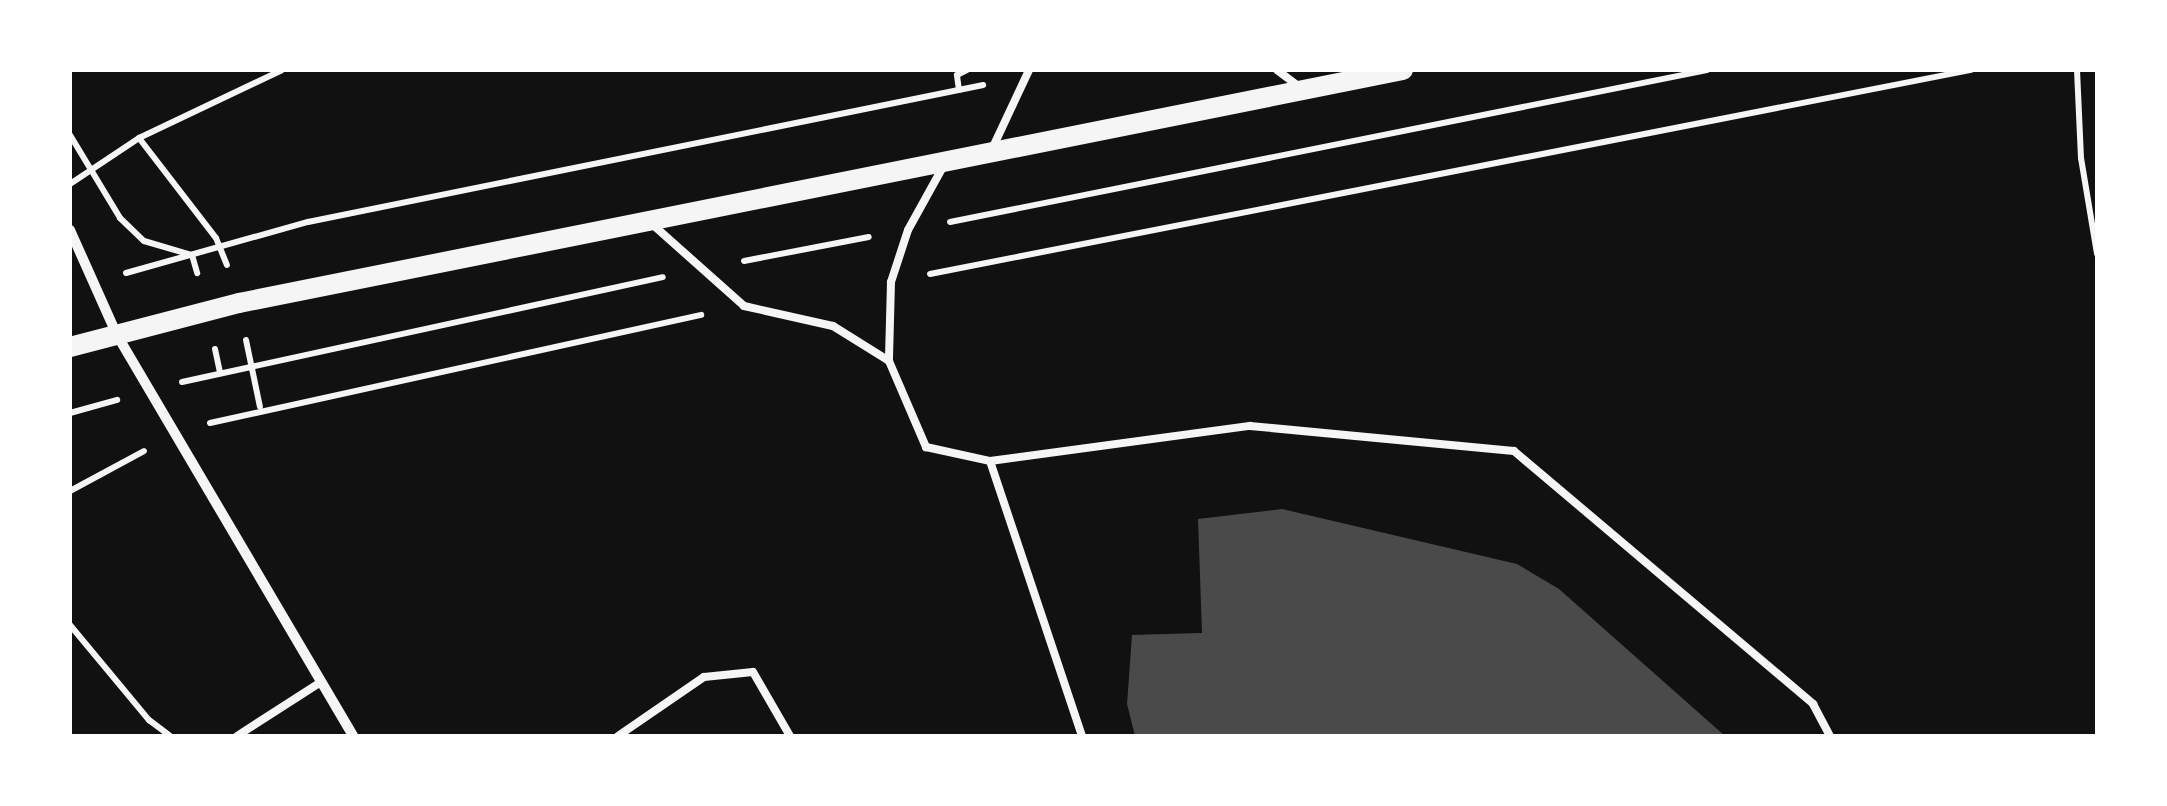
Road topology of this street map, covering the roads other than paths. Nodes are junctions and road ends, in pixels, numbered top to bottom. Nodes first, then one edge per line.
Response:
1 (1277, 70) edge
2 (1403, 70) edge
3 (1028, 72) edge
4 (1306, 92) junction
5 (990, 154) junction
6 (946, 161) junction
7 (648, 220) junction
8 (70, 230) edge
9 (117, 335) junction
10 (70, 347) edge
11 (889, 362) junction
12 (990, 461) junction
13 (321, 682) junction
14 (236, 736) edge
15 (353, 736) edge
16 (618, 736) edge
17 (790, 736) edge
18 (1082, 736) edge
19 (1830, 736) edge

1 - 4 lane
2 - 4 main road
3 - 5 lane
4 - 5 main road
5 - 6 main road
6 - 7 main road
6 - 11 lane
7 - 9 main road
7 - 11 lane
8 - 9 street
9 - 10 main road
9 - 13 street
11 - 12 lane
12 - 18 lane
12 - 19 lane
13 - 14 lane
13 - 15 street
16 - 17 lane

